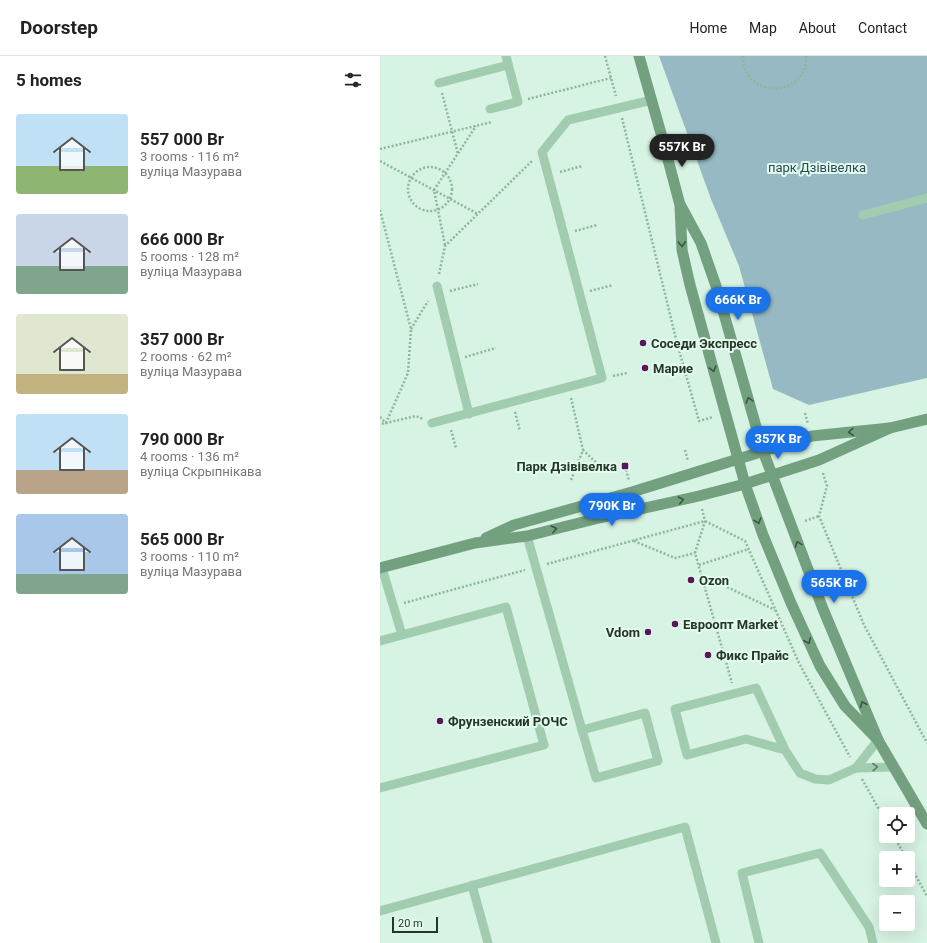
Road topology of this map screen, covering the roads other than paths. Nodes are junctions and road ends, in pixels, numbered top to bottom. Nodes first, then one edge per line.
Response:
1 (639, 56) edge
2 (507, 61) edge
3 (439, 83) road end
4 (652, 100) junction
5 (490, 110) dead end
6 (927, 198) edge
7 (680, 204) junction
8 (863, 215) dead end
9 (438, 290) road end
10 (469, 414) junction
11 (927, 419) edge
12 (432, 423) dead end
13 (890, 428) junction
14 (763, 451) junction
15 (738, 459) junction
16 (771, 477) junction
17 (745, 484) junction
18 (527, 536) junction
19 (475, 543) junction
20 (381, 568) edge
21 (402, 635) junction
22 (380, 640) edge
23 (582, 730) junction
24 (878, 740) junction
25 (785, 750) junction
26 (893, 767) junction
27 (856, 768) junction
28 (380, 788) edge
29 (927, 824) edge
30 (472, 885) junction
31 (380, 911) edge
32 (488, 943) edge
33 (716, 943) edge
34 (759, 943) edge
35 (873, 943) edge

1 - 4 main road
2 - 3 lane
2 - 5 lane
4 - 7 main road
4 - 10 lane
6 - 8 lane
14 -> 7 main road
7 -> 15 main road
9 - 10 lane
10 - 12 lane
11 - 13 main road
13 -> 14 main road
13 - 16 main road
14 - 15 main road
14 - 16 main road
15 - 17 main road
15 - 19 main road
16 - 17 main road
24 -> 16 main road
18 -> 17 main road
17 -> 24 main road
18 - 19 main road
18 - 23 lane
19 - 20 main road
20 - 21 lane
21 - 22 lane
21 - 28 lane
23 - 23 lane
24 - 26 main road
24 - 27 lane
25 - 25 lane
25 - 27 lane
27 -> 26 lane
26 - 29 main road
30 - 31 lane
30 - 32 lane
30 - 33 lane
34 - 35 lane

